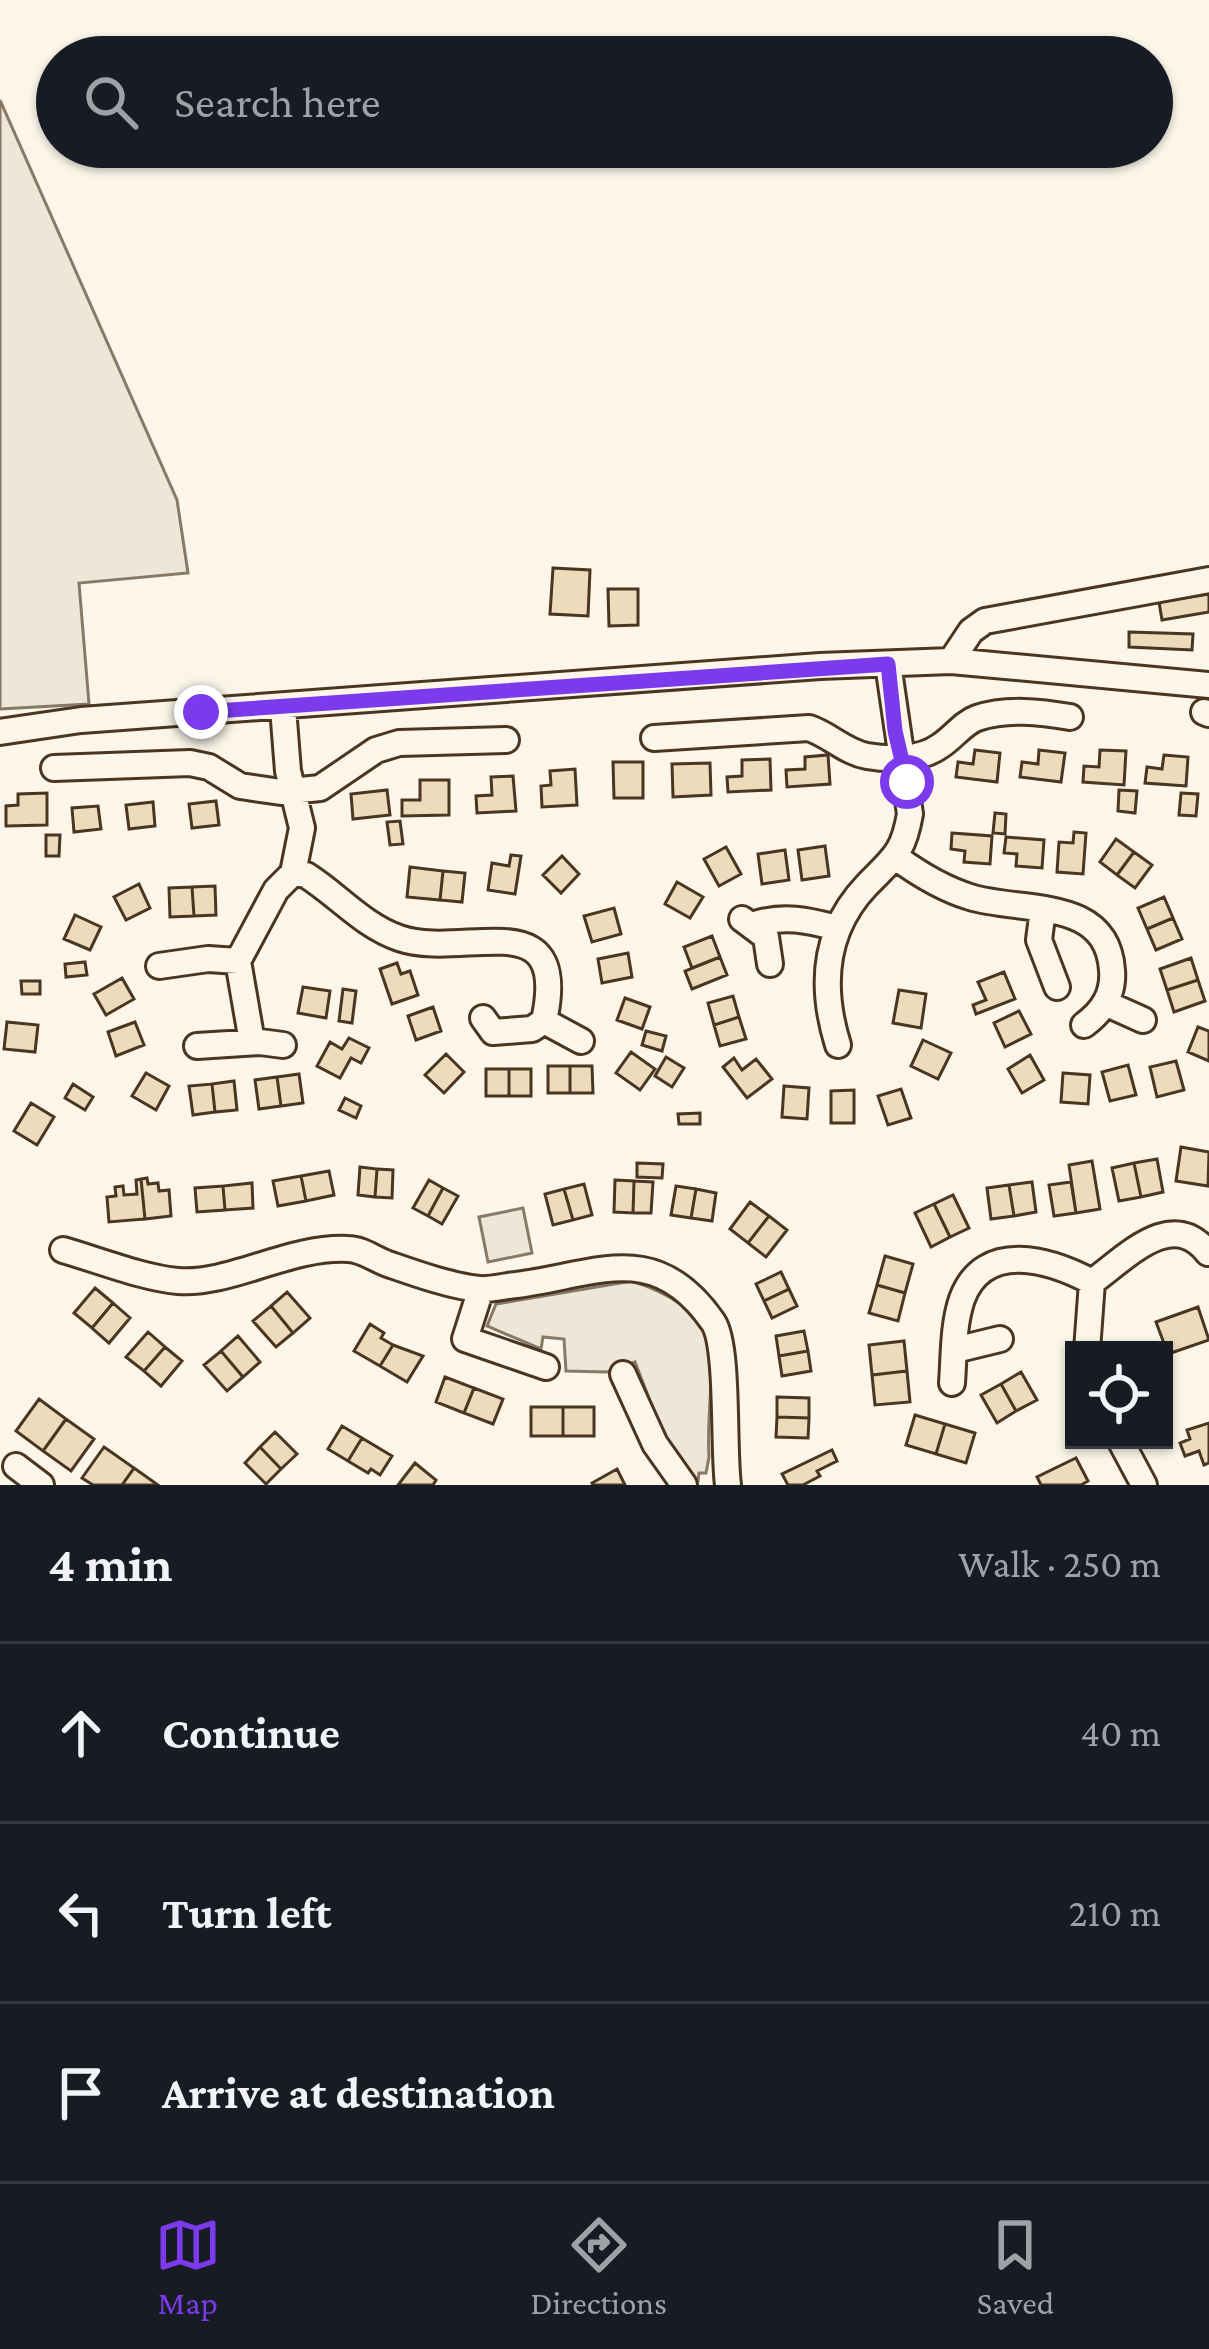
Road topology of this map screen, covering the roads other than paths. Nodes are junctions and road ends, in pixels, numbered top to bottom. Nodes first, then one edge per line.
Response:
1 (1209, 580) edge
2 (951, 661) junction
3 (888, 664) junction
4 (1209, 685) edge
5 (283, 708) junction
6 (1070, 717) dead end
7 (0, 732) edge
8 (654, 738) dead end
9 (506, 740) dead end
10 (900, 757) junction
11 (54, 768) dead end
12 (294, 790) junction
13 (897, 858) junction
14 (293, 873) junction
15 (1043, 909) junction
16 (836, 928) junction
17 (238, 961) junction
18 (770, 964) dead end
19 (160, 968) dead end
20 (1059, 976) dead end
21 (1106, 1003) junction
22 (483, 1018) dead end
23 (1143, 1020) dead end
24 (544, 1021) junction
25 (1084, 1025) dead end
26 (581, 1041) dead end
27 (252, 1042) junction
28 (196, 1045) dead end
29 (283, 1045) dead end
30 (839, 1045) dead end
31 (63, 1250) dead end
32 (1208, 1253) edge
33 (1092, 1282) junction
34 (481, 1289) junction
35 (1000, 1339) dead end
36 (1088, 1341) edge
37 (955, 1350) junction
38 (546, 1367) dead end
39 (623, 1374) dead end
40 (952, 1383) dead end
41 (1125, 1449) edge
42 (16, 1466) dead end
43 (41, 1485) edge
44 (685, 1485) edge
45 (728, 1485) edge
46 (1144, 1485) edge

1 - 2 street
2 - 3 street
2 - 4 street
3 - 5 street
3 - 10 street
5 - 7 street
5 - 12 street
6 - 10 street
8 - 10 street
9 - 12 street
10 - 13 street
11 - 12 street
12 - 14 street
13 - 15 street
13 - 16 street
14 - 17 street
14 - 24 street
15 - 20 street
15 - 21 street
16 - 18 street
16 - 30 street
17 - 19 street
17 - 27 street
21 - 23 street
21 - 25 street
22 - 24 street
24 - 26 street
27 - 28 street
27 - 29 street
31 - 34 street
32 - 33 street
33 - 36 street
33 - 37 street
34 - 38 street
34 - 45 street
35 - 37 street
37 - 40 street
39 - 44 street
41 - 46 street
42 - 43 street

